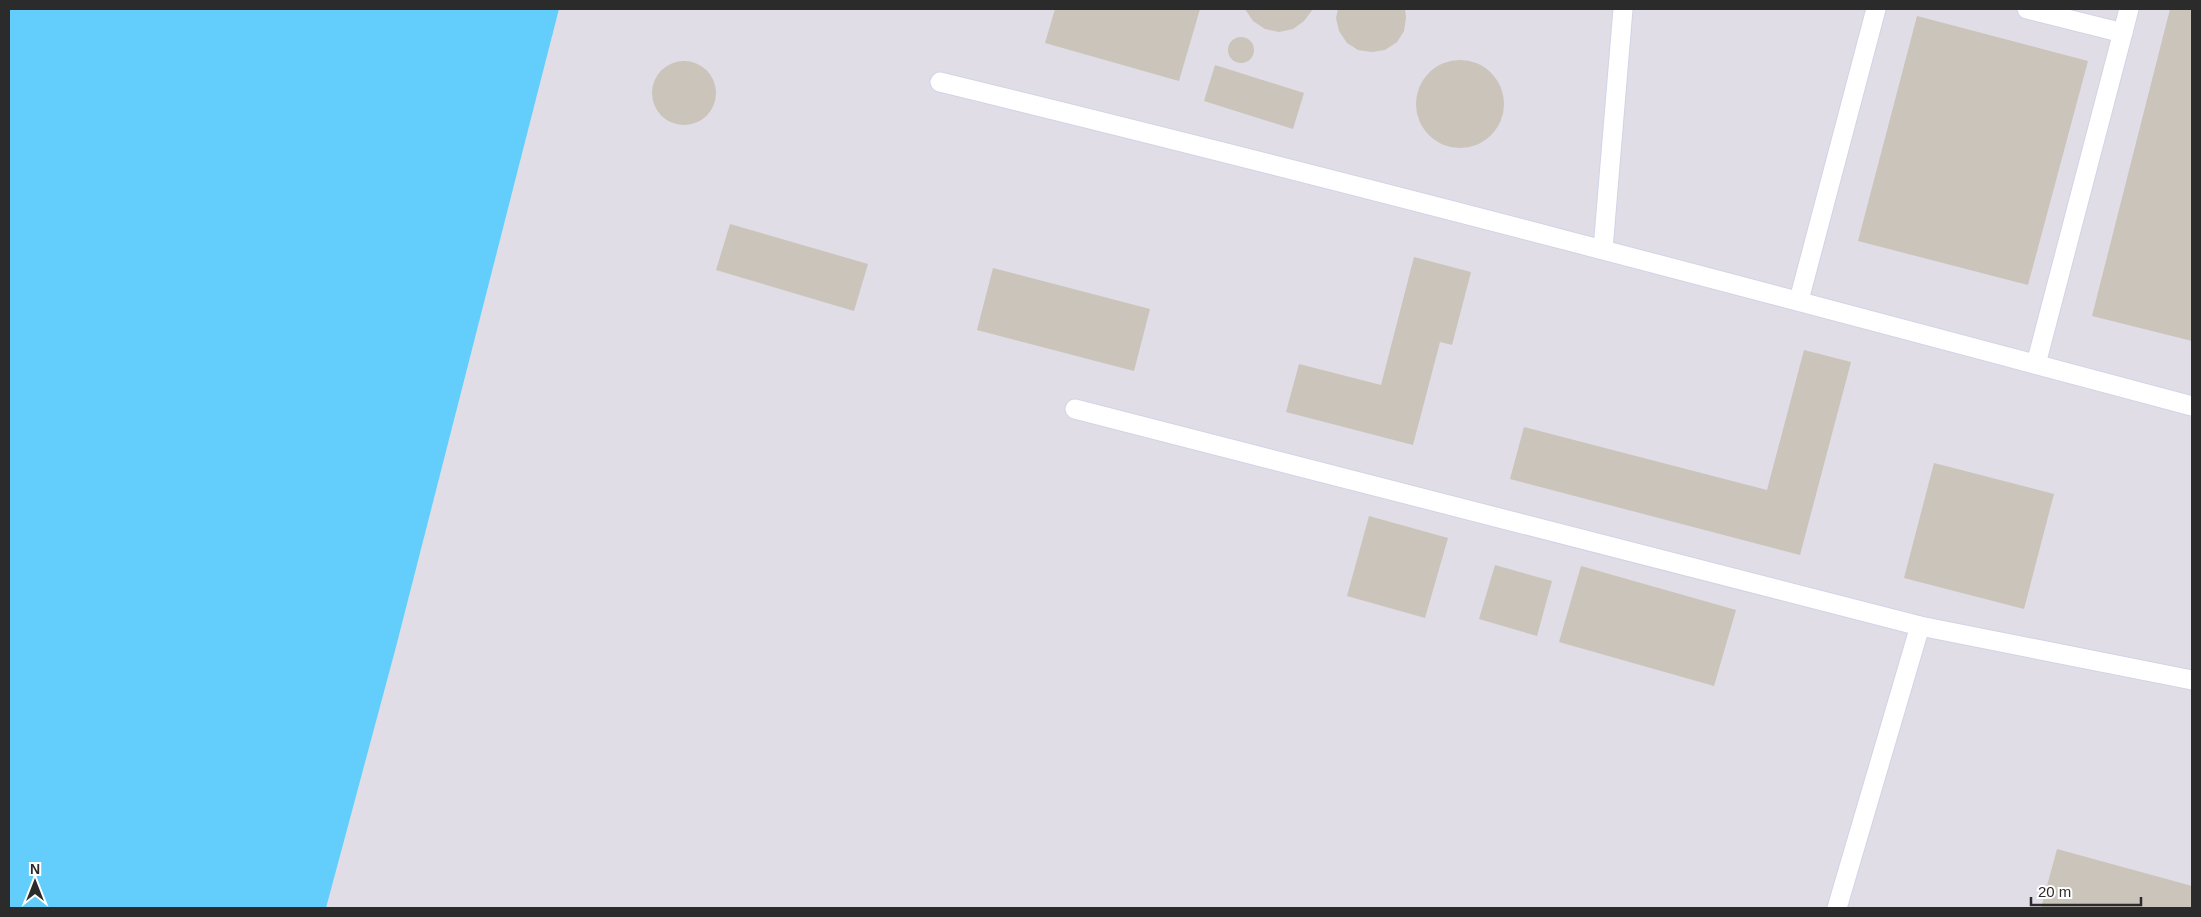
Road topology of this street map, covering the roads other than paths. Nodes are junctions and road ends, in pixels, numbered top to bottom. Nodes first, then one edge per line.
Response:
1 (1623, 9) edge
2 (1876, 9) edge
3 (2027, 9) edge
4 (2129, 9) edge
5 (2123, 34) junction
6 (940, 82) dead end
7 (1602, 249) junction
8 (1799, 300) junction
9 (2036, 364) junction
10 (2192, 406) edge
11 (1075, 409) dead end
12 (1920, 626) junction
13 (2192, 680) edge
14 (1837, 908) edge

1 - 7 lane
2 - 8 lane
3 - 5 lane
4 - 5 lane
5 - 9 lane
6 - 7 lane
7 - 8 lane
8 - 9 lane
9 - 10 lane
11 - 12 lane
12 - 13 lane
12 - 14 lane

